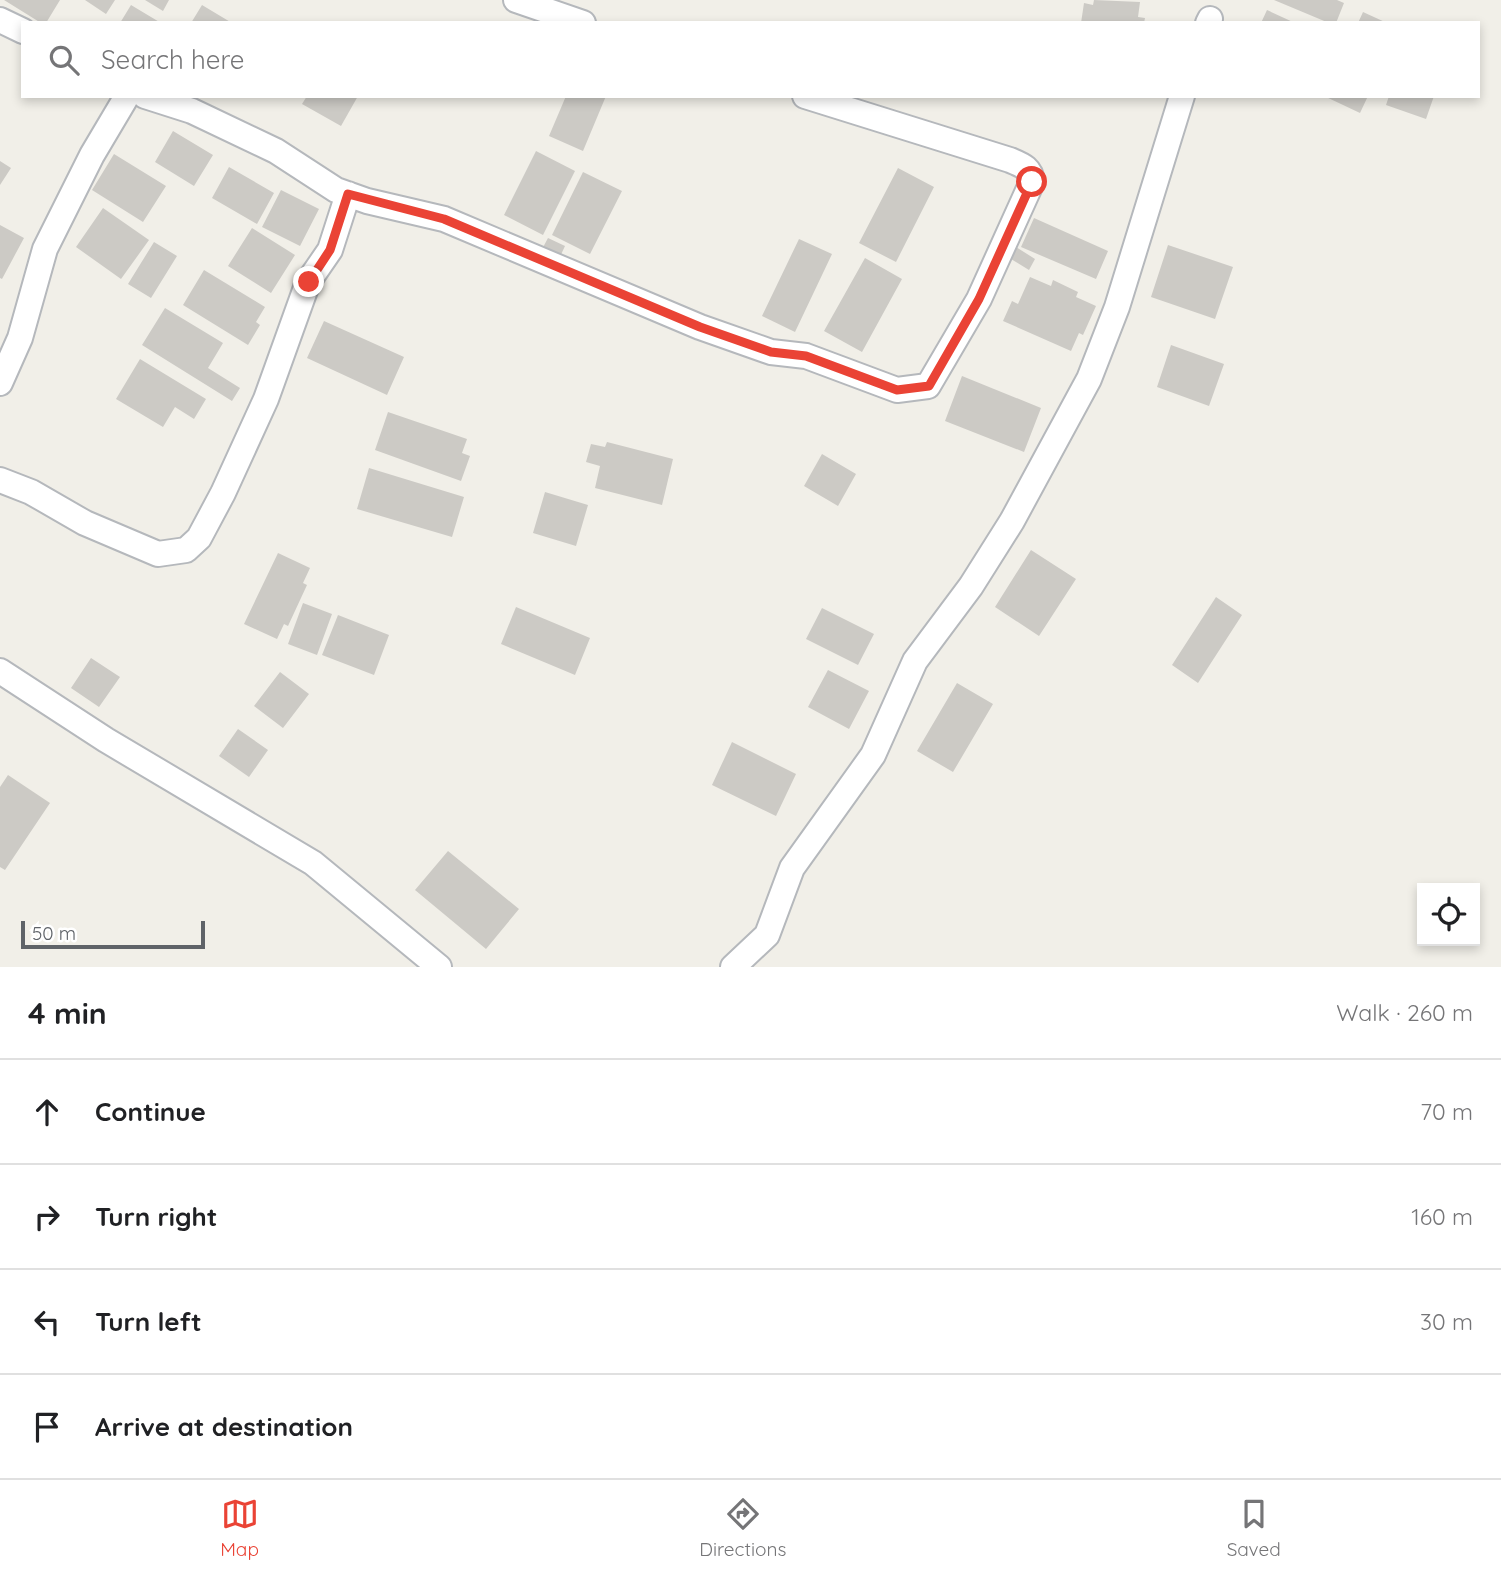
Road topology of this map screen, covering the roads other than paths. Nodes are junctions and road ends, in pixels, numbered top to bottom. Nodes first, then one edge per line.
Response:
1 (516, 0) edge
2 (0, 20) edge
3 (577, 21) edge
4 (21, 29) edge
5 (126, 98) edge
6 (151, 98) edge
7 (811, 98) edge
8 (1181, 98) edge
9 (348, 194) junction
10 (0, 383) edge
11 (0, 480) edge
12 (0, 671) edge
13 (439, 967) edge
14 (733, 967) edge

1 - 3 street
2 - 4 street
5 - 10 street
6 - 9 street
7 - 9 street
8 - 14 street
9 - 11 street
12 - 13 street

